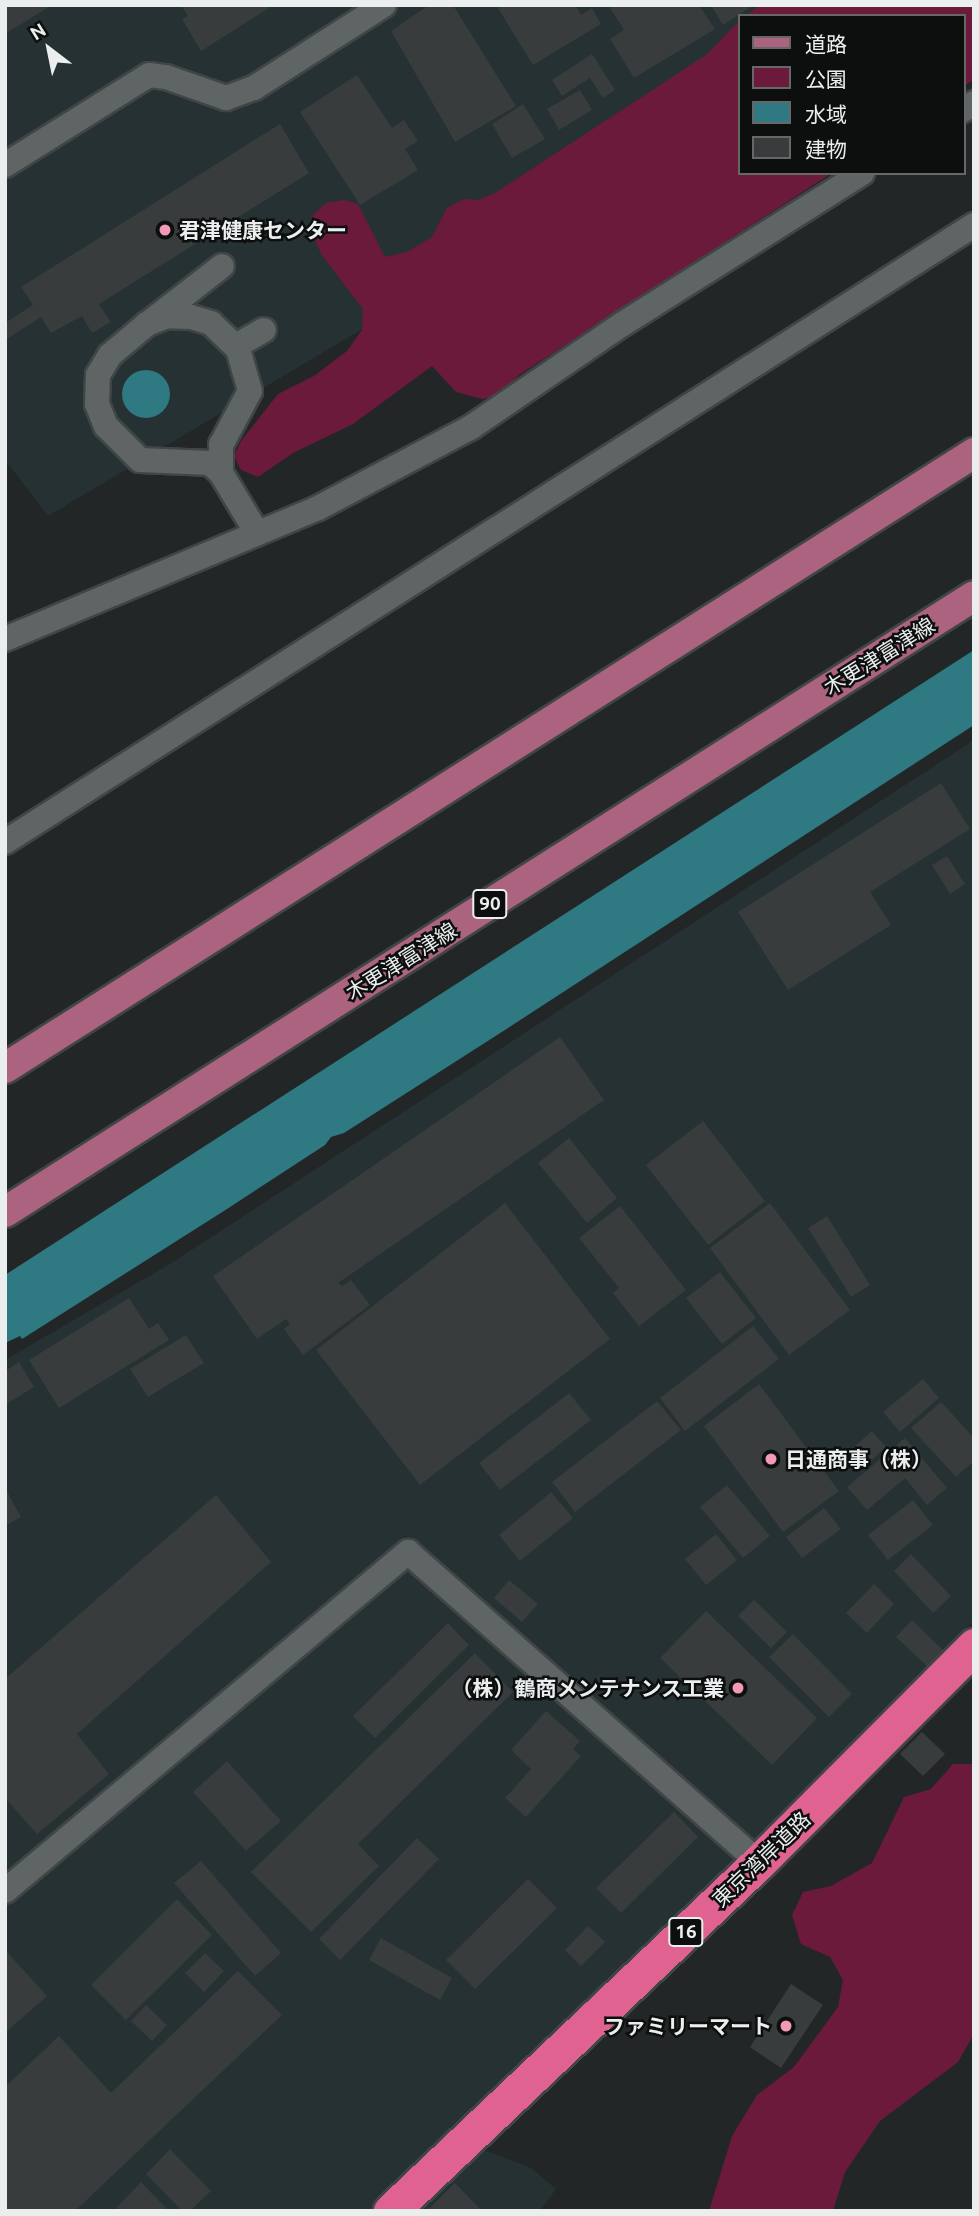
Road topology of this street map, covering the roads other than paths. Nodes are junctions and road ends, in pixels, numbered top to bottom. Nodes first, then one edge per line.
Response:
1 (384, 5) edge
2 (5, 165) edge
3 (859, 175) edge
4 (974, 225) edge
5 (222, 266) dead end
6 (147, 324) junction
7 (264, 330) dead end
8 (236, 346) junction
9 (974, 453) edge
10 (221, 473) junction
11 (257, 533) junction
12 (974, 596) edge
13 (5, 639) edge
14 (5, 842) edge
15 (5, 1068) edge
16 (5, 1212) edge
17 (974, 1646) edge
18 (759, 1862) junction
19 (5, 1891) edge
20 (391, 2211) edge

1 - 2 street
3 - 11 street
4 - 14 street
5 - 6 street
6 - 8 street
6 - 10 street
7 - 8 street
8 - 10 street
9 - 15 main road
10 - 11 street
11 - 13 street
12 - 16 main road, 木更津富津線 / 90
17 - 18 highway, 東京湾岸道路 / 16
18 - 19 street
18 - 20 highway, 東京湾岸道路 / 16

